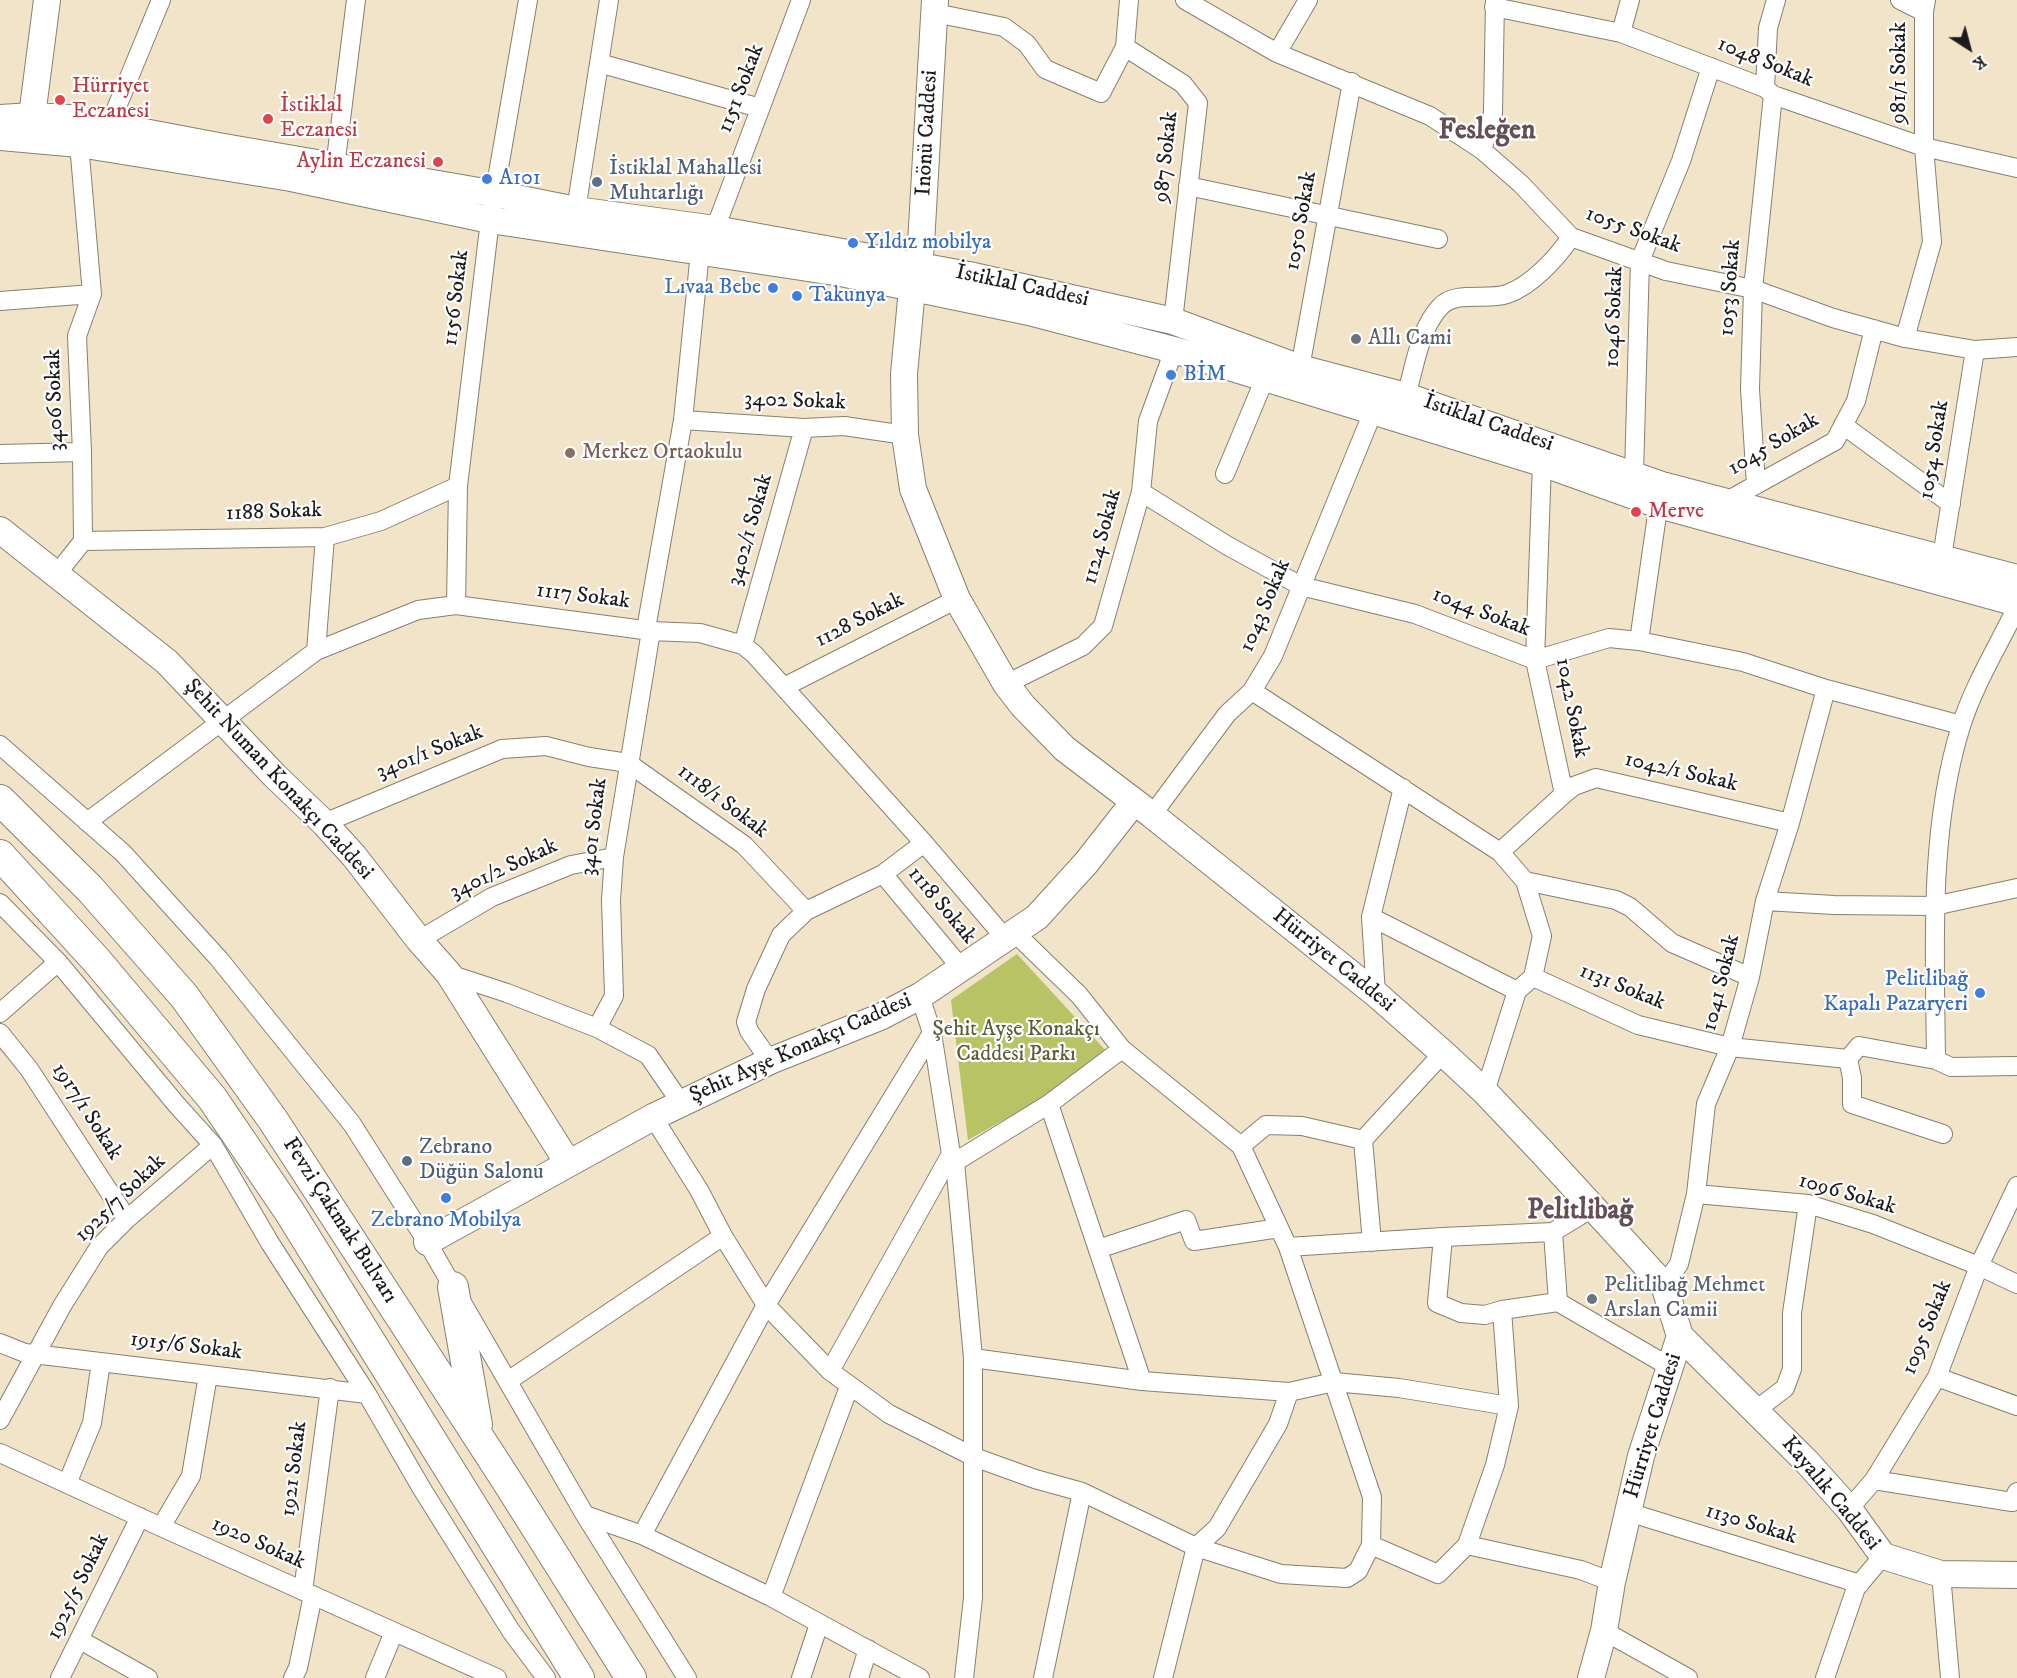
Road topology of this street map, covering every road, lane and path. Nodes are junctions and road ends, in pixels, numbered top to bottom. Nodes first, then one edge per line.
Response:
1 (47, 0) edge
2 (161, 0) edge
3 (356, 0) edge
4 (528, 0) edge
5 (609, 0) edge
6 (801, 0) edge
7 (1129, 0) edge
8 (1185, 0) edge
9 (1308, 0) edge
10 (1630, 0) edge
11 (1776, 0) edge
12 (1900, 0) edge
13 (1494, 3) edge
14 (935, 6) edge
15 (1925, 6) edge
16 (1621, 33) junction
17 (1125, 47) junction
18 (1277, 53) junction
19 (599, 63) junction
20 (1711, 67) junction
21 (1352, 82) junction
22 (1769, 92) junction
23 (760, 108) junction
24 (32, 116) junction
25 (0, 118) edge
26 (109, 126) junction
27 (0, 137) edge
28 (79, 144) junction
29 (1924, 147) junction
30 (1482, 150) junction
31 (335, 167) junction
32 (2017, 168) edge
33 (1188, 186) junction
34 (496, 194) junction
35 (576, 210) junction
36 (1328, 216) junction
37 (490, 220) junction
38 (715, 229) junction
39 (1571, 237) junction
40 (1438, 239) dead end
41 (700, 252) junction
42 (1640, 261) junction
43 (916, 277) junction
44 (1753, 289) junction
45 (92, 294) junction
46 (0, 301) edge
47 (1173, 321) junction
48 (1874, 329) junction
49 (1905, 338) junction
50 (2017, 347) edge
51 (1174, 350) junction
52 (1975, 350) junction
53 (1300, 368) junction
54 (1265, 378) junction
55 (1406, 396) junction
56 (1377, 400) junction
57 (683, 420) junction
58 (1843, 425) junction
59 (804, 428) junction
60 (905, 435) junction
61 (1565, 451) junction
62 (82, 452) junction
63 (0, 454) edge
64 (1542, 462) junction
65 (1225, 474) dead end
66 (1634, 474) junction
67 (1756, 485) junction
68 (458, 486) junction
69 (1141, 492) junction
70 (1660, 495) junction
71 (1725, 502) junction
72 (1951, 504) junction
73 (0, 530) edge
74 (325, 537) junction
75 (82, 541) junction
76 (1942, 557) junction
77 (56, 575) junction
78 (2017, 578) edge
79 (1301, 586) junction
80 (957, 599) junction
81 (2017, 603) edge
82 (456, 605) junction
83 (2017, 607) edge
84 (648, 630) junction
85 (1639, 641) junction
86 (743, 645) junction
87 (316, 651) junction
88 (1535, 660) junction
89 (1006, 684) junction
90 (784, 687) junction
91 (1826, 689) junction
92 (1252, 691) junction
93 (222, 720) junction
94 (1961, 725) junction
95 (0, 745) edge
96 (628, 763) junction
97 (1403, 788) junction
98 (1564, 794) junction
99 (0, 800) edge
100 (1143, 809) junction
101 (87, 822) junction
102 (324, 822) junction
103 (1790, 823) junction
104 (924, 843) junction
105 (1500, 852) junction
106 (0, 855) edge
107 (614, 856) junction
108 (883, 874) junction
109 (1525, 881) junction
110 (2017, 888) edge
111 (1765, 902) junction
112 (0, 903) edge
113 (1934, 906) junction
114 (806, 911) junction
115 (1371, 917) junction
116 (1010, 935) junction
117 (419, 940) junction
118 (58, 962) junction
119 (962, 969) junction
120 (449, 974) junction
121 (1533, 976) junction
122 (1750, 977) junction
123 (1517, 991) junction
124 (1376, 994) junction
125 (920, 996) junction
126 (0, 1013) edge
127 (597, 1028) junction
128 (0, 1033) edge
129 (932, 1034) junction
130 (1730, 1047) junction
131 (1122, 1049) junction
132 (1443, 1053) junction
133 (1848, 1059) junction
134 (1936, 1060) junction
135 (770, 1061) junction
136 (2017, 1066) edge
137 (1485, 1092) junction
138 (681, 1103) junction
139 (1049, 1104) junction
140 (653, 1117) junction
141 (1943, 1134) dead end
142 (1364, 1140) junction
143 (213, 1145) junction
144 (1241, 1146) junction
145 (953, 1158) junction
146 (568, 1163) junction
147 (2017, 1186) edge
148 (1696, 1194) junction
149 (1808, 1204) junction
150 (2013, 1204) edge
151 (1594, 1207) junction
152 (128, 1219) junction
153 (1279, 1228) junction
154 (1553, 1232) junction
155 (723, 1236) junction
156 (1443, 1237) junction
157 (427, 1242) junction
158 (1372, 1242) junction
159 (1288, 1247) junction
160 (1098, 1249) junction
161 (1979, 1266) junction
162 (2017, 1284) edge
163 (1664, 1285) junction
164 (453, 1287) junction
165 (1558, 1302) junction
166 (766, 1305) junction
167 (1502, 1310) junction
168 (1680, 1336) junction
169 (0, 1343) edge
170 (36, 1354) junction
171 (973, 1358) junction
172 (101, 1362) junction
173 (1671, 1367) junction
174 (830, 1371) junction
175 (208, 1375) junction
176 (1938, 1377) junction
177 (508, 1381) junction
178 (1142, 1381) junction
179 (1334, 1382) junction
180 (849, 1387) junction
181 (330, 1388) junction
182 (1289, 1392) junction
183 (367, 1394) junction
184 (1509, 1406) junction
185 (2017, 1406) edge
186 (1756, 1410) junction
187 (0, 1419) edge
188 (479, 1437) junction
189 (0, 1453) edge
190 (974, 1457) junction
191 (1874, 1480) junction
192 (67, 1484) junction
193 (1082, 1492) junction
194 (2017, 1492) edge
195 (1849, 1509) junction
196 (1628, 1512) junction
197 (585, 1515) junction
198 (140, 1517) junction
199 (161, 1527) junction
200 (642, 1535) junction
201 (1371, 1545) junction
202 (1467, 1545) junction
203 (1196, 1547) junction
204 (1883, 1556) junction
205 (1941, 1574) junction
206 (2017, 1575) edge
207 (1612, 1582) junction
208 (1860, 1584) junction
209 (308, 1593) junction
210 (771, 1597) junction
211 (819, 1624) junction
212 (1604, 1631) junction
213 (394, 1632) junction
214 (80, 1640) junction
215 (868, 1648) junction
216 (460, 1670) edge
217 (969, 1677) edge
218 (60, 1678) edge
219 (148, 1678) edge
220 (293, 1678) edge
221 (375, 1678) edge
222 (497, 1678) edge
223 (546, 1678) edge
224 (579, 1678) edge
225 (631, 1678) edge
226 (687, 1678) edge
227 (801, 1678) edge
228 (859, 1678) edge
229 (920, 1678) edge
230 (1043, 1678) edge
231 (1162, 1678) edge
232 (1591, 1678) edge
233 (1688, 1678) edge
234 (1825, 1678) edge
235 (1950, 1678) edge

1 - 24 street
2 - 26 street
3 - 31 street
4 - 34 street, 1156 Sokak
5 - 19 street
6 - 23 street, 1151 Sokak
7 - 17 street
8 - 18 street, 1055 Sokak
9 - 18 street
10 - 16 street
11 - 22 street, 1053 Sokak
12 - 15 street
13 - 16 street, 1048 Sokak
13 - 30 street
14 - 17 street
14 - 43 street, Inönü Caddesi
15 - 29 street, 981/1 Sokak
16 - 20 street, 1048 Sokak
17 - 33 street, 987 Sokak
18 - 21 street, 1055 Sokak
19 - 23 street
19 - 35 street
20 - 22 street, 1048 Sokak
20 - 42 street, 1046 Sokak
21 - 30 street, 1055 Sokak
21 - 36 street, 1050 Sokak
22 - 29 street, 1048 Sokak
22 - 44 street, 1053 Sokak
23 - 38 street, 1151 Sokak
24 - 25 street, İstiklal Caddesi
24 - 26 street, İstiklal Caddesi
26 - 31 street, İstiklal Caddesi
27 - 28 street, İstiklal Caddesi
28 - 37 street, İstiklal Caddesi
28 - 45 street, 3406 Sokak
29 - 32 street, 1048 Sokak
29 - 49 street, 981/1 Sokak
30 - 39 street, 1055 Sokak
31 - 34 street, İstiklal Caddesi
33 - 36 street
33 - 47 street, 987 Sokak
34 - 35 street, İstiklal Caddesi
34 - 37 street, 1156 Sokak
35 - 38 street, İstiklal Caddesi
36 - 40 street
36 - 53 street, 1050 Sokak
37 - 41 street, İstiklal Caddesi
37 - 68 street, 1156 Sokak
38 - 43 street, İstiklal Caddesi
39 - 42 street, 1055 Sokak
39 - 55 street
41 - 43 street, İstiklal Caddesi
41 - 57 street, 3401 Sokak
42 - 44 street, 1055 Sokak
42 - 66 street, 1046 Sokak
43 - 47 street, İstiklal Caddesi
43 - 51 street, İstiklal Caddesi
43 - 60 street, Hürriyet Caddesi
44 - 48 street, 1055 Sokak
44 - 67 street, 1053 Sokak
45 - 46 street
45 - 62 street, 3406 Sokak
47 - 53 street, İstiklal Caddesi
48 - 49 street, 1055 Sokak
48 - 58 street, 1045 Sokak
49 - 52 street, 1055 Sokak
50 - 52 street, 1055 Sokak
51 - 54 street, İstiklal Caddesi
51 - 69 street, 1124 Sokak
52 - 72 street, 1054 Sokak
53 - 56 street, İstiklal Caddesi
54 - 56 street, İstiklal Caddesi
54 - 65 street
55 - 56 street, İstiklal Caddesi
55 - 61 street, İstiklal Caddesi
56 - 64 street, İstiklal Caddesi
56 - 79 street, 1043 Sokak
57 - 59 street, 3402 Sokak
57 - 84 street, 3401 Sokak
58 - 67 street, 1045 Sokak
58 - 72 street, 1045 Sokak
59 - 60 street, 3402 Sokak
59 - 86 street, 3402/1 Sokak
60 - 80 street, Hürriyet Caddesi
61 - 64 street
61 - 66 street, İstiklal Caddesi
62 - 63 street
62 - 75 street, 3406 Sokak
64 - 70 street, İstiklal Caddesi
64 - 88 street, 1042 Sokak
66 - 70 street, İstiklal Caddesi
67 - 71 street, 1045 Sokak
68 - 74 street, 1188 Sokak
68 - 82 street, 1156 Sokak
69 - 79 street, 1044 Sokak
69 - 89 street, 1124 Sokak
70 - 71 street, İstiklal Caddesi
70 - 81 street, İstiklal Caddesi
70 - 85 street
71 - 76 street, İstiklal Caddesi
72 - 76 street, 1054 Sokak
73 - 77 street, Şehit Numan Konakçı Caddesi
74 - 75 street, 1188 Sokak
74 - 87 street
75 - 77 street
76 - 78 street, İstiklal Caddesi
77 - 93 street, Şehit Numan Konakçı Caddesi
79 - 88 street, 1044 Sokak
79 - 92 street, 1043 Sokak
80 - 89 street, Hürriyet Caddesi
80 - 90 street, 1128 Sokak
82 - 84 street, 1117 Sokak
82 - 87 street, 1117 Sokak
83 - 94 street
84 - 86 street, 1117 Sokak
84 - 96 street, 3401 Sokak
85 - 88 street, 1044 Sokak
85 - 91 street, 1044 Sokak
86 - 90 street
87 - 93 street, 1117 Sokak
88 - 98 street, 1042 Sokak
89 - 100 street, Hürriyet Caddesi
90 - 104 street
91 - 94 street, 1044 Sokak
91 - 103 street, 1041 Sokak
92 - 97 street
92 - 100 street, 1043 Sokak
93 - 101 street, 1117 Sokak
93 - 102 street, Şehit Numan Konakçı Caddesi
94 - 113 street
95 - 101 street
96 - 102 street, 3401/1 Sokak
96 - 107 street, 3401 Sokak
96 - 114 street, 1118/1 Sokak
97 - 105 street
97 - 115 street
98 - 103 street, 1042/1 Sokak
98 - 105 street
99 - 188 main road, Fevzi Çakmak Bulvarı
100 - 116 street, Şehit Ayşe Konakçı Caddesi
100 - 124 street, Hürriyet Caddesi
101 - 157 street
102 - 117 street, Şehit Numan Konakçı Caddesi
103 - 111 street, 1041 Sokak
104 - 108 street, 1118 Sokak
104 - 116 street
105 - 109 street
106 - 224 main road, Fevzi Çakmak Bulvarı
107 - 117 street, 3401/2 Sokak
107 - 127 street, 3401 Sokak
108 - 114 street, 1118 Sokak
108 - 119 street, 1118 Sokak
109 - 121 street
109 - 122 street
110 - 113 street
111 - 113 street
111 - 122 street, 1041 Sokak
112 - 118 street
113 - 134 street
114 - 135 street, 1118 Sokak
115 - 123 street
115 - 124 street
116 - 119 street, Şehit Ayşe Konakçı Caddesi
116 - 131 street
117 - 120 street, Şehit Numan Konakçı Caddesi
118 - 126 street
118 - 143 street
119 - 125 street, Şehit Ayşe Konakçı Caddesi
120 - 127 street
120 - 146 street, Şehit Numan Konakçı Caddesi
121 - 123 street
121 - 130 street, 1131 Sokak
122 - 130 street, 1041 Sokak
123 - 137 street
124 - 132 street, Hürriyet Caddesi
125 - 129 street
125 - 135 street, Şehit Ayşe Konakçı Caddesi
127 - 138 street
128 - 152 street, 1917/1 Sokak
129 - 145 street
129 - 166 street
130 - 133 street, 1131 Sokak
130 - 148 street, 1041 Sokak
131 - 139 street
131 - 144 street
132 - 137 street, Hürriyet Caddesi
132 - 142 street
133 - 134 street
133 - 141 street
134 - 136 street
135 - 138 street, Şehit Ayşe Konakçı Caddesi
137 - 151 street, Hürriyet Caddesi
138 - 140 street, Şehit Ayşe Konakçı Caddesi
139 - 145 street
139 - 160 street
140 - 146 street, Şehit Ayşe Konakçı Caddesi
140 - 155 street
142 - 144 street
142 - 158 street
143 - 152 street, 1925/7 Sokak
143 - 183 street
144 - 153 street
145 - 171 street
145 - 174 street
146 - 157 street, Şehit Ayşe Konakçı Caddesi
147 - 150 street, 1095 Sokak
148 - 149 street, 1096 Sokak
148 - 163 street, 1041 Sokak
149 - 161 street, 1096 Sokak
149 - 186 street
150 - 161 street, 1095 Sokak
151 - 154 street
151 - 163 street, Hürriyet Caddesi
152 - 170 street, 1925/7 Sokak
153 - 159 street
153 - 160 street
154 - 156 street
154 - 165 street
155 - 166 street
155 - 177 street
156 - 158 street
156 - 167 street
157 - 164 street
158 - 159 street
159 - 179 street
160 - 178 street
161 - 162 street, 1096 Sokak
161 - 176 street, 1095 Sokak
163 - 168 street, Hürriyet Caddesi
164 - 177 street
164 - 188 main road
165 - 167 street
165 - 173 street
166 - 174 street
166 - 200 street
167 - 184 street
168 - 173 street, Hürriyet Caddesi
168 - 186 street, Kayalık Caddesi
169 - 170 street, 1915/6 Sokak
170 - 172 street, 1915/6 Sokak
170 - 187 street, 1925/7 Sokak
171 - 178 street
171 - 190 street
172 - 175 street, 1915/6 Sokak
172 - 192 street
173 - 196 street, Hürriyet Caddesi
174 - 180 street
175 - 181 street, 1915/6 Sokak
175 - 199 street
176 - 185 street
176 - 191 street, 1095 Sokak
177 - 197 street
178 - 182 street
179 - 182 street
179 - 184 street
179 - 201 street
180 - 190 street
180 - 210 street
181 - 183 street, 1915/6 Sokak
181 - 209 street, 1921 Sokak
182 - 203 street
183 - 223 street
184 - 202 street
186 - 195 street, Kayalık Caddesi
188 - 225 main road, Fevzi Çakmak Bulvarı
189 - 192 street, 1920 Sokak
190 - 193 street
190 - 217 street
191 - 194 street
191 - 195 street, 1095 Sokak
192 - 198 street, 1920 Sokak
193 - 203 street
193 - 230 street
195 - 204 street, Kayalık Caddesi
196 - 207 street, Hürriyet Caddesi
196 - 208 street, 1130 Sokak
197 - 200 street
197 - 226 street
198 - 199 street, 1920 Sokak
198 - 214 street, 1925/5 Sokak
199 - 209 street, 1920 Sokak
200 - 210 street
201 - 202 street
201 - 203 street
202 - 207 street
203 - 231 street
204 - 205 street, Kayalık Caddesi
204 - 208 street
205 - 206 street, Kayalık Caddesi
205 - 235 street
207 - 212 street, Hürriyet Caddesi
208 - 234 street
209 - 213 street, 1920 Sokak
209 - 220 street, 1921 Sokak
210 - 211 street
211 - 215 street
211 - 227 street
212 - 232 street, Hürriyet Caddesi
212 - 233 street
213 - 216 street, 1920 Sokak
213 - 221 street
214 - 218 street, 1925/5 Sokak
214 - 219 street
215 - 228 street
215 - 229 street
216 - 222 street, 1920 Sokak

